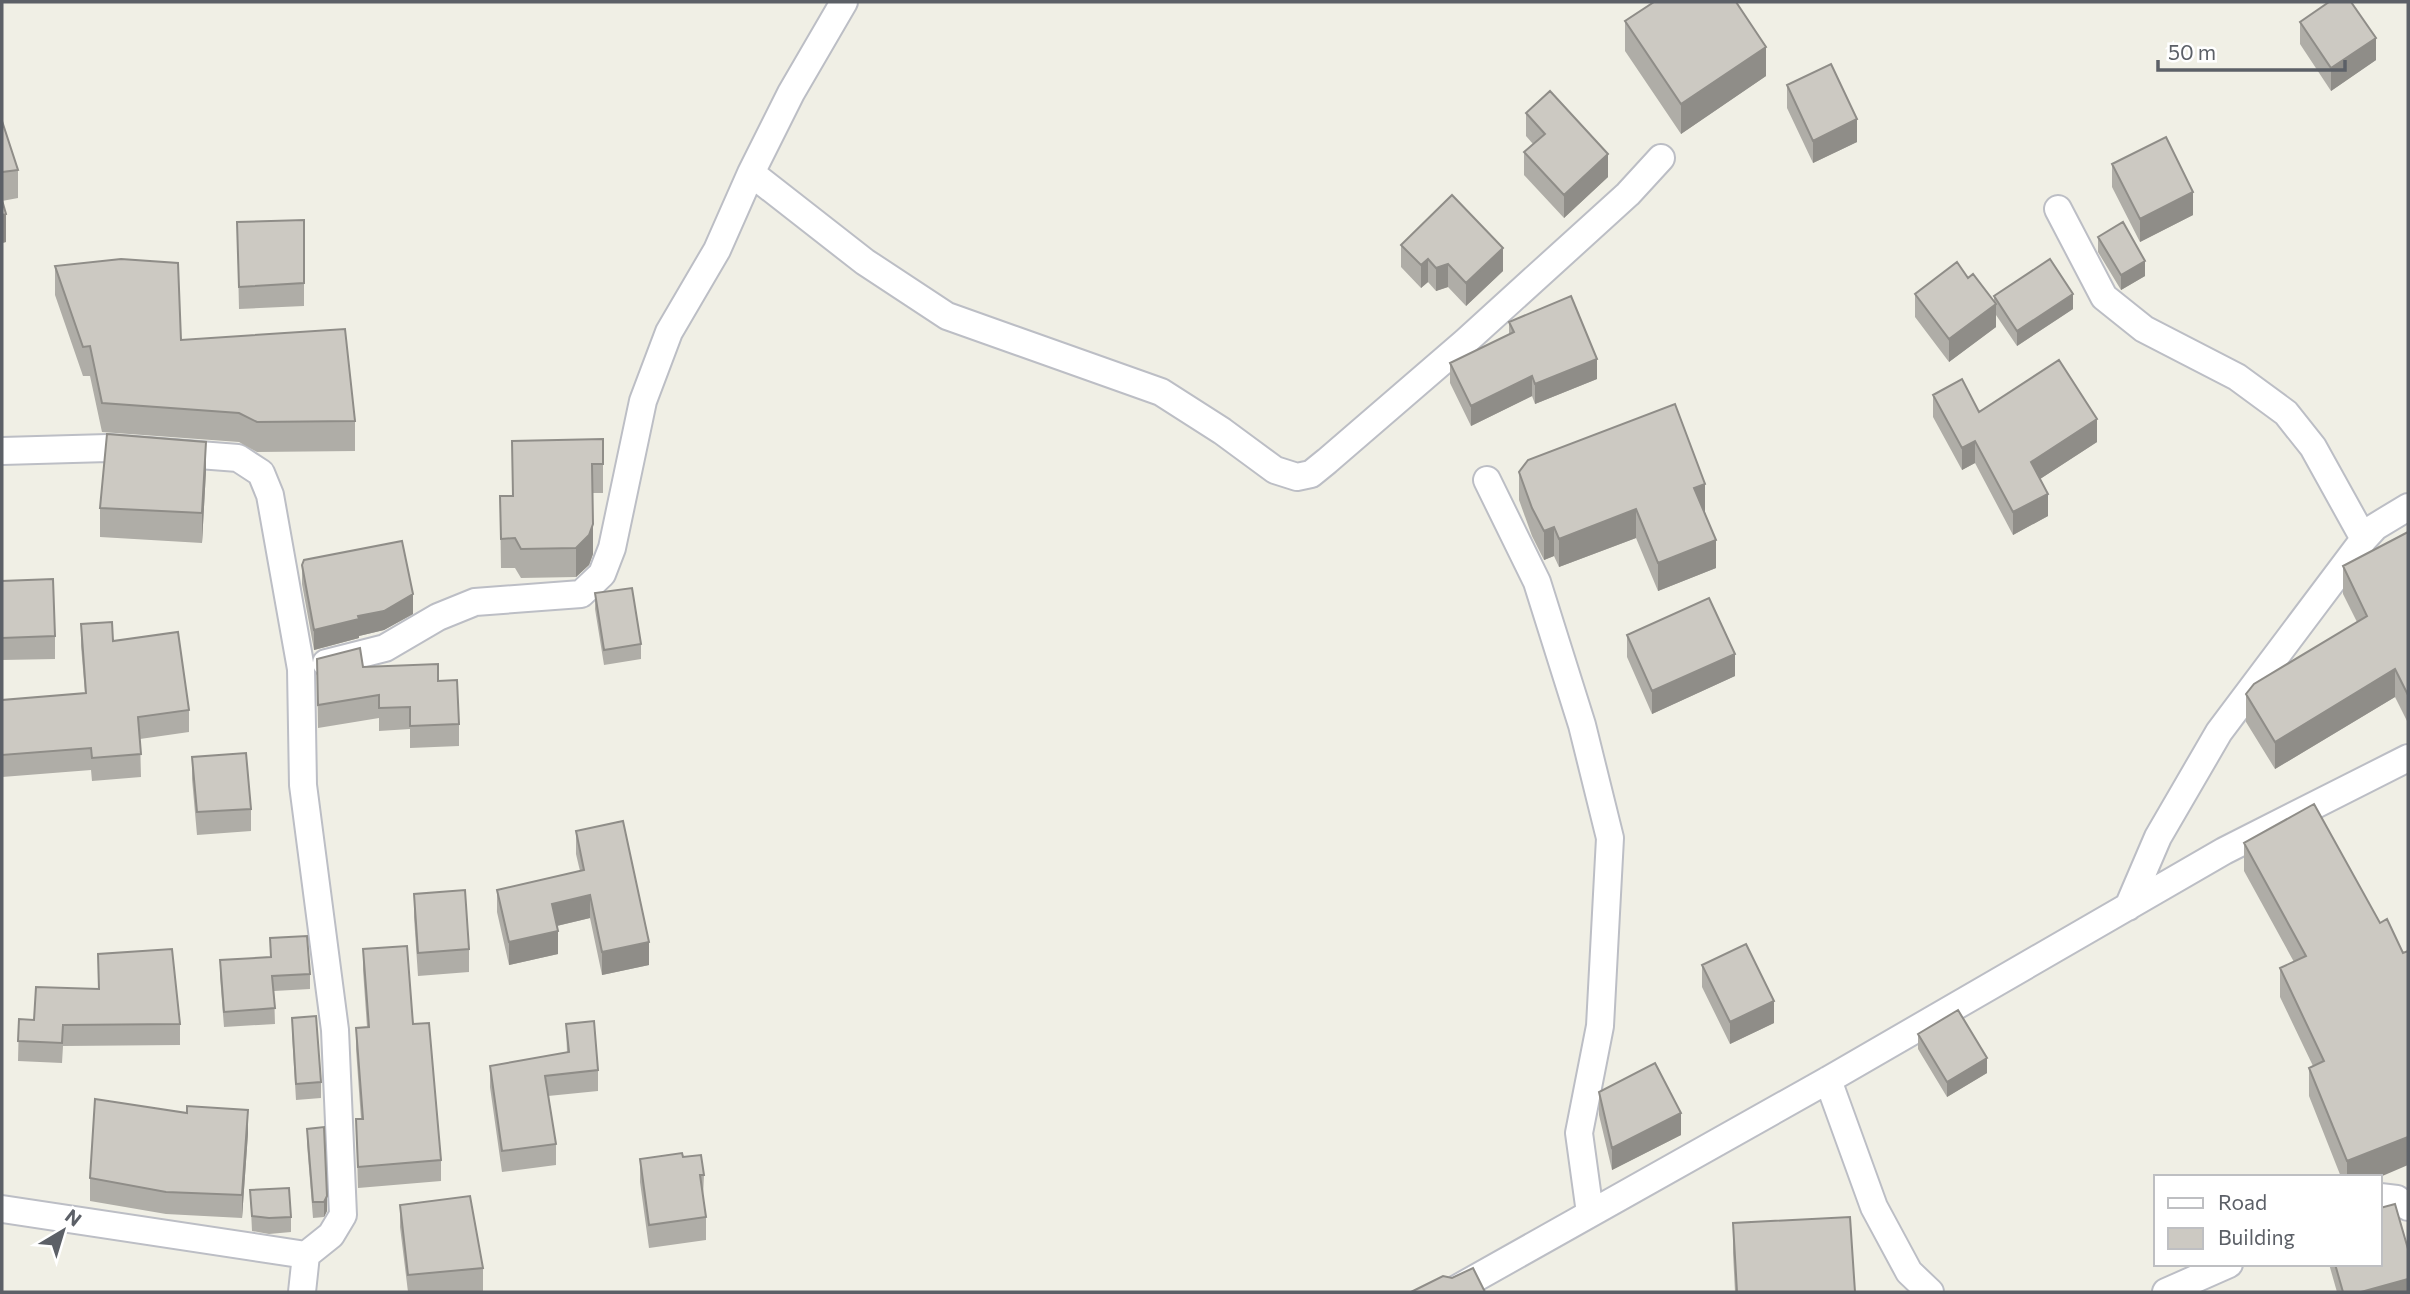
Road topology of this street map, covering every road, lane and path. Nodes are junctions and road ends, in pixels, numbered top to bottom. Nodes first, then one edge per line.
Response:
1 (844, 2) edge
2 (1661, 158) dead end
3 (751, 173) junction
4 (2058, 209) dead end
5 (2, 451) edge
6 (1487, 480) dead end
7 (2408, 507) edge
8 (2364, 539) junction
9 (301, 669) junction
10 (2408, 758) edge
11 (2128, 907) junction
12 (1828, 1080) junction
13 (2382, 1197) edge
14 (2408, 1207) edge
15 (2, 1209) edge
16 (1590, 1213) junction
17 (306, 1255) junction
18 (2225, 1266) edge
19 (302, 1292) edge
20 (1451, 1292) edge
21 (1930, 1292) edge
22 (2166, 1292) edge

1 - 3 street
2 - 3 street
3 - 9 street
4 - 8 street
5 - 9 street
6 - 16 street
7 - 8 street
8 - 11 street
9 - 17 street
10 - 11 street
11 - 12 street
12 - 16 street
12 - 21 street
13 - 14 street
15 - 17 street
16 - 20 street
17 - 19 street
18 - 22 street

